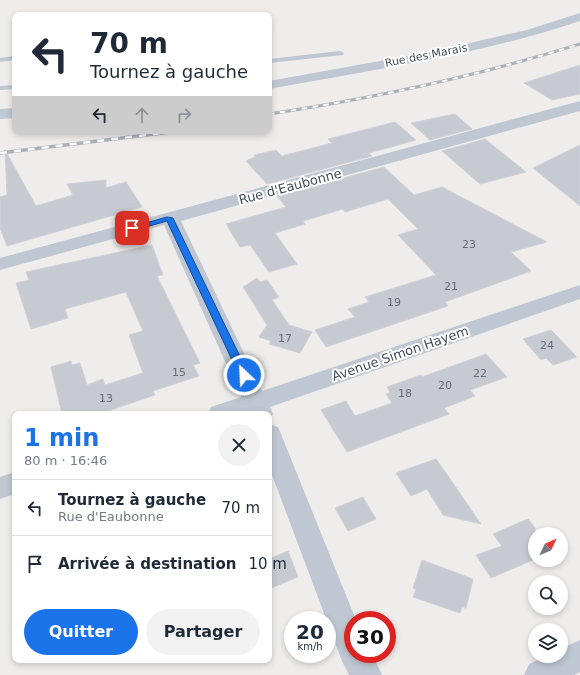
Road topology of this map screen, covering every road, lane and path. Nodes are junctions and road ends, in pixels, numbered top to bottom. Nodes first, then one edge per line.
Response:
1 (580, 17) edge
2 (340, 53) dead end
3 (12, 58) edge
4 (0, 60) edge
5 (272, 61) edge
6 (272, 84) edge
7 (12, 87) edge
8 (0, 88) edge
9 (580, 106) edge
10 (12, 113) edge
11 (0, 114) edge
12 (170, 218) junction
13 (0, 264) edge
14 (580, 292) edge
15 (259, 408) edge
16 (240, 411) edge
17 (272, 442) edge
18 (12, 484) edge
19 (0, 488) edge
20 (344, 627) edge
21 (580, 656) edge
22 (360, 663) edge
23 (366, 675) edge
24 (540, 675) edge

1 - 6 street, Rue des Marais
2 - 5 lane
3 - 4 lane
7 - 8 lane
9 - 12 street, Rue d'Eaubonne
10 - 11 street
12 - 13 street, Rue d'Eaubonne
12 - 15 street
14 - 15 street, Avenue Simon Hayem
15 - 16 street, Avenue Simon Hayem
17 - 20 street
18 - 19 street
21 - 24 street
22 - 23 street

